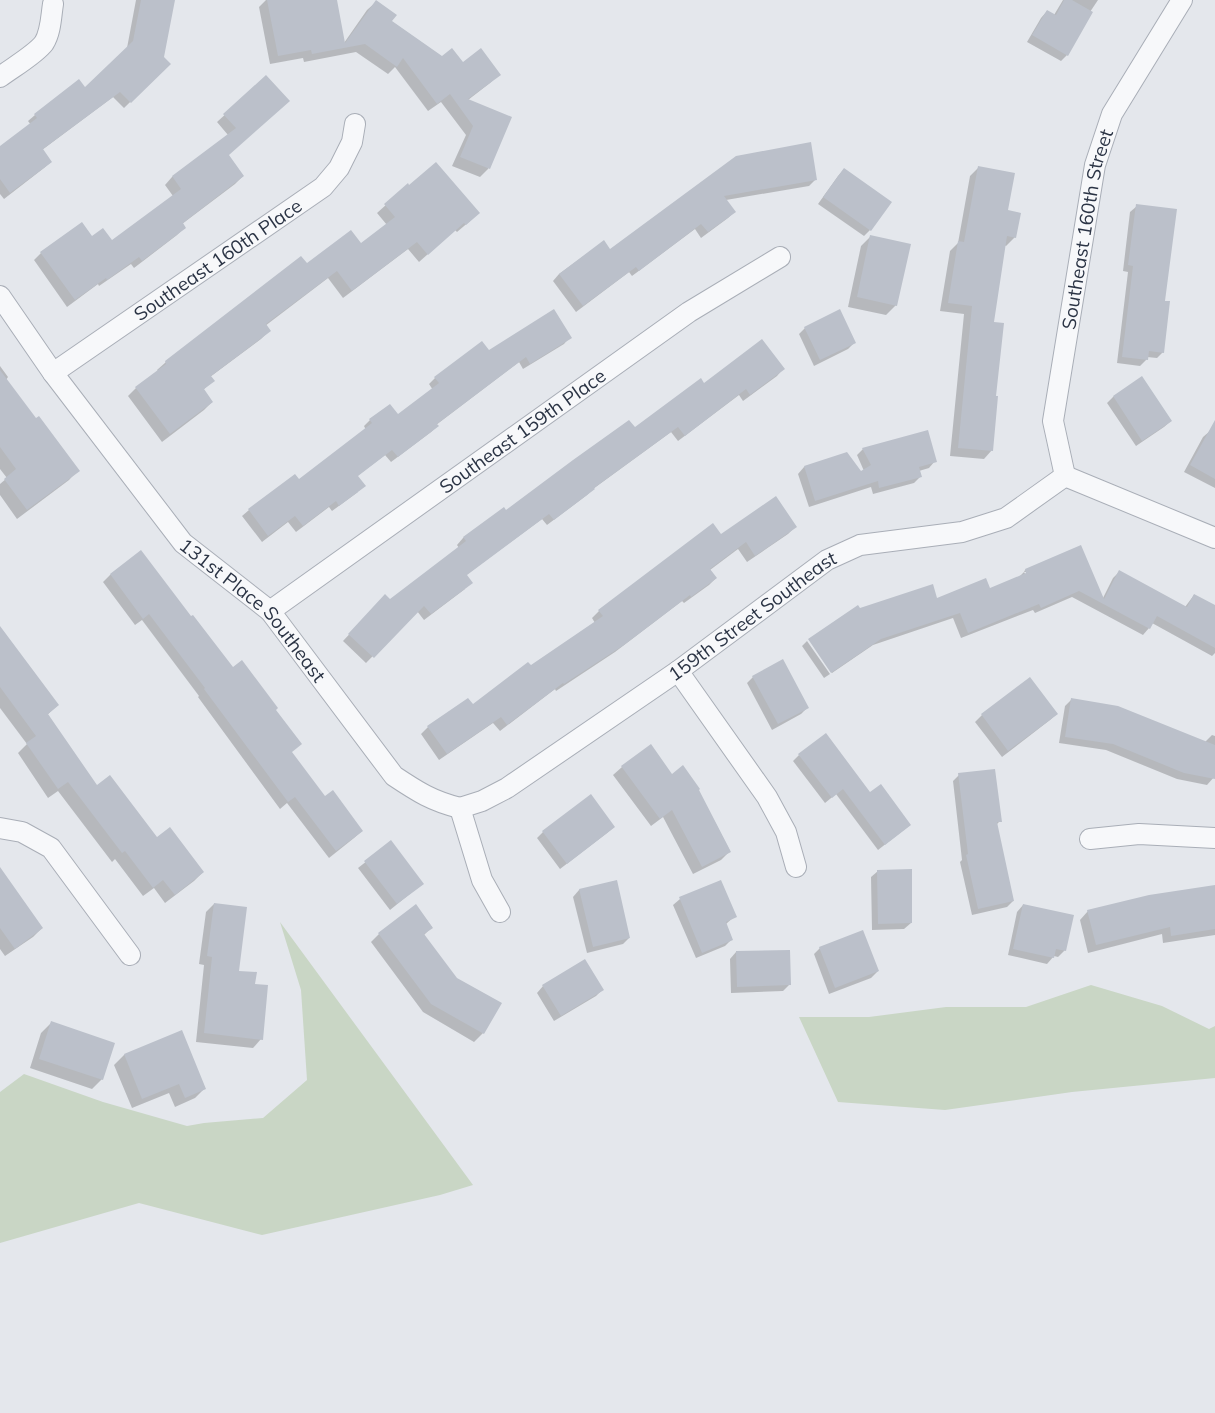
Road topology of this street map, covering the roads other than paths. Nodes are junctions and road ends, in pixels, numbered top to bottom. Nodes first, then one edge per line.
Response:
1 (1182, 0) edge
2 (53, 4) dead end
3 (0, 77) edge
4 (355, 124) dead end
5 (780, 256) dead end
6 (0, 296) edge
7 (53, 374) junction
8 (1065, 476) junction
9 (1215, 538) edge
10 (270, 611) junction
11 (678, 671) junction
12 (460, 808) junction
13 (0, 828) edge
14 (1215, 838) edge
15 (1090, 839) dead end
16 (796, 867) dead end
17 (500, 912) dead end
18 (130, 955) dead end

1 - 8 street, Southeast 160th Street
2 - 3 street
4 - 7 street, Southeast 160th Place
5 - 10 street, Southeast 159th Place
6 - 7 street, 131st Place Southeast
7 - 10 street, 131st Place Southeast
8 - 9 street
8 - 11 street, 159th Street Southeast
10 - 12 street, 131st Place Southeast
11 - 12 street, 159th Street Southeast
11 - 16 street
12 - 17 street
13 - 18 street
14 - 15 street

